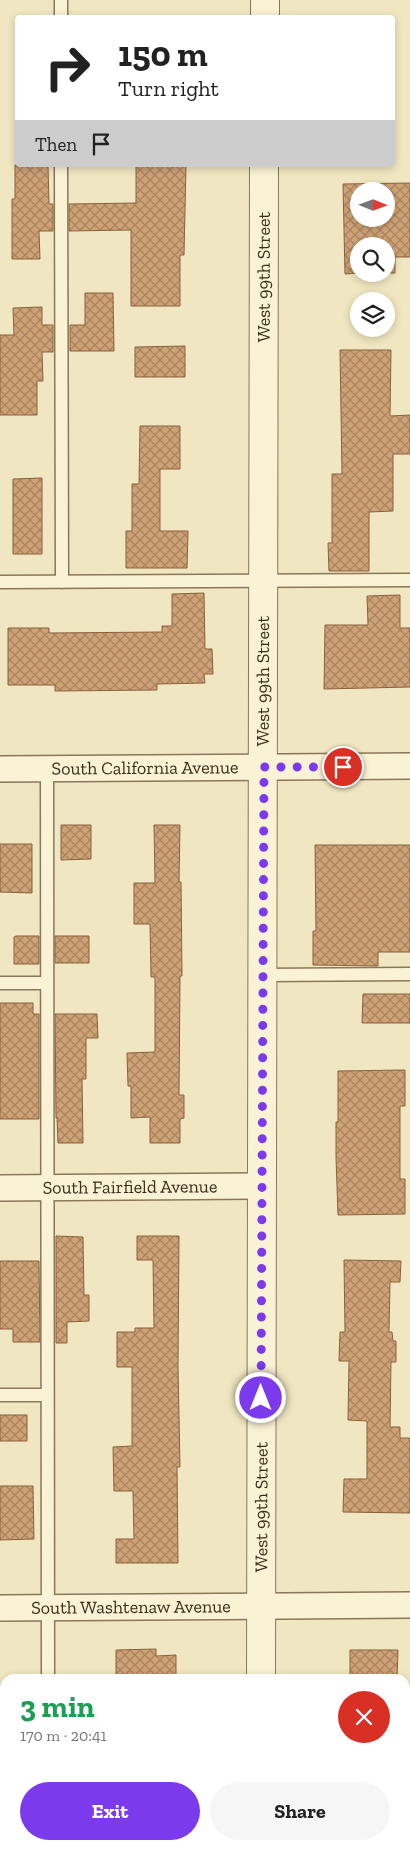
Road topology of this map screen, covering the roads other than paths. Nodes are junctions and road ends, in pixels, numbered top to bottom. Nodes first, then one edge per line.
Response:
1 (60, 0) edge
2 (265, 0) edge
3 (60, 15) edge
4 (265, 15) edge
5 (61, 167) edge
6 (264, 167) edge
7 (410, 580) edge
8 (264, 581) junction
9 (0, 582) edge
10 (62, 582) junction
11 (410, 766) edge
12 (264, 767) junction
13 (0, 769) edge
14 (47, 769) junction
15 (410, 974) edge
16 (262, 976) junction
17 (0, 983) edge
18 (47, 983) junction
19 (261, 1186) junction
20 (47, 1187) junction
21 (0, 1188) edge
22 (0, 1395) edge
23 (47, 1395) junction
24 (410, 1605) edge
25 (262, 1606) junction
26 (0, 1608) edge
27 (47, 1608) junction
28 (48, 1674) edge
29 (261, 1674) edge

1 - 3 lane
2 - 4 street
5 - 10 lane
6 - 8 street, West 99th Street
7 - 8 lane
8 - 10 lane
8 - 12 street, West 99th Street
9 - 10 lane
11 - 12 street, South California Avenue
12 - 14 street, South California Avenue
12 - 16 street, West 99th Street
13 - 14 street, South California Avenue
14 - 18 lane
15 - 16 lane
16 - 19 street, West 99th Street
17 - 18 lane
18 - 20 lane
19 - 20 street, South Fairfield Avenue
19 - 25 street, West 99th Street
20 - 21 street, South Fairfield Avenue
20 - 23 lane
22 - 23 lane
23 - 27 lane
24 - 25 street, South Washtenaw Avenue
25 - 27 street, South Washtenaw Avenue
25 - 29 street, West 99th Street
26 - 27 street, South Washtenaw Avenue
27 - 28 lane

